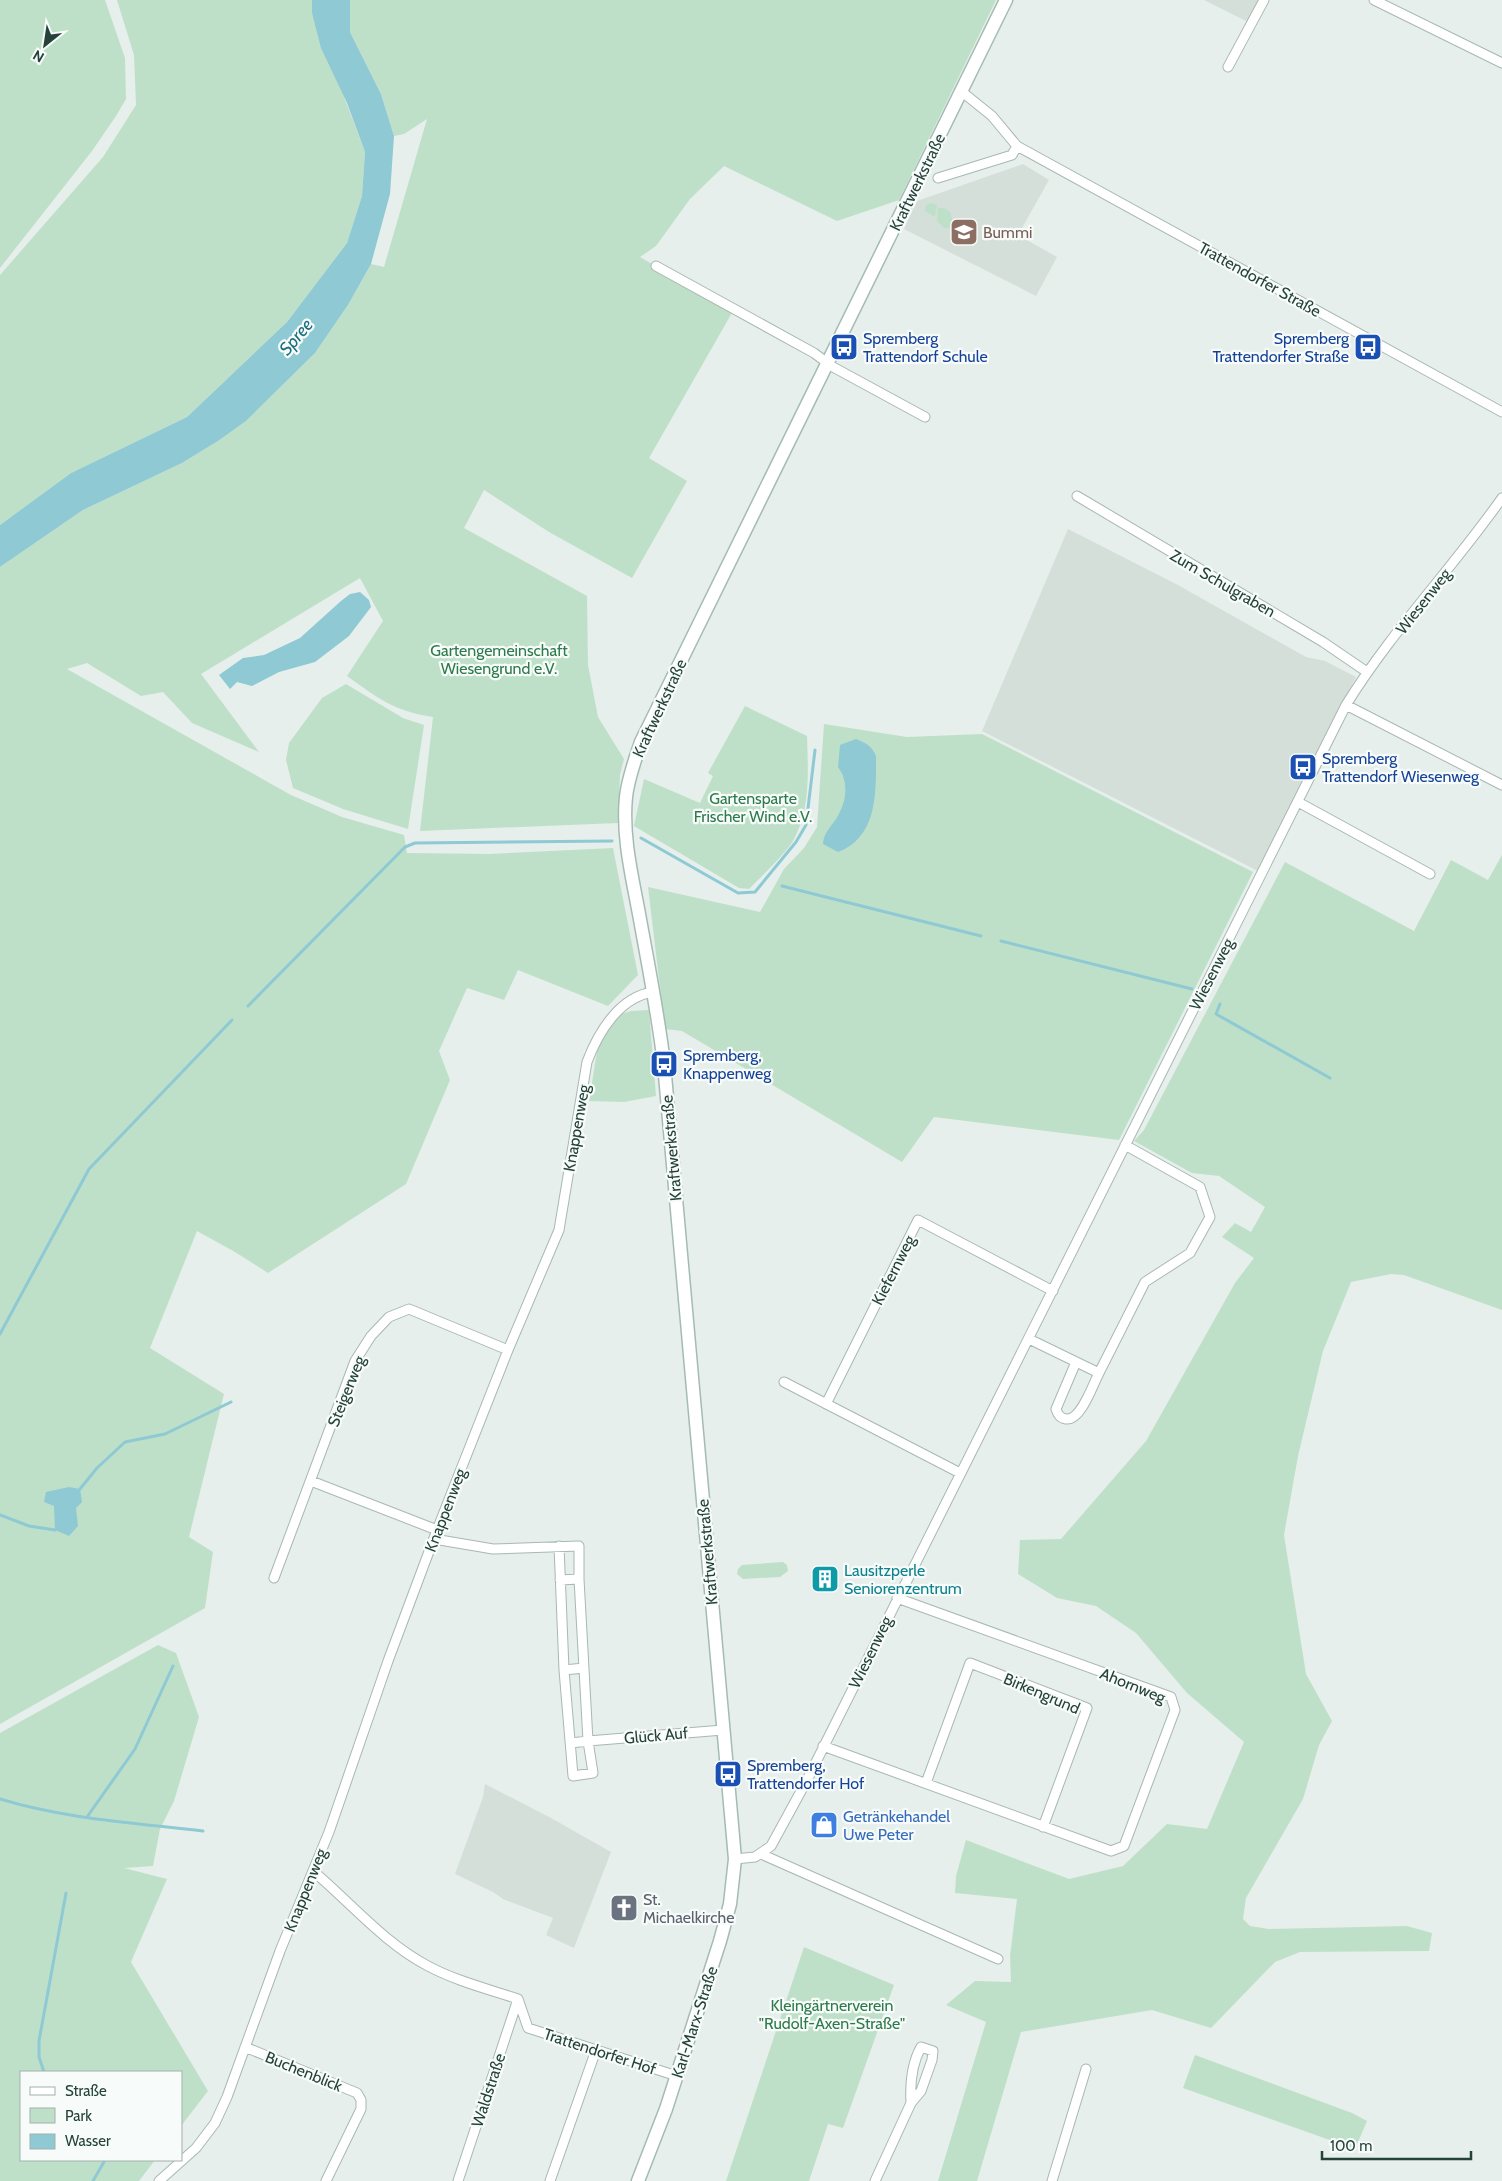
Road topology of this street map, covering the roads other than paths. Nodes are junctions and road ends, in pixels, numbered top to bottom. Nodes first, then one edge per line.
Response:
1 (1006, 0) edge
2 (1264, 0) edge
3 (1374, 0) edge
4 (1502, 63) edge
5 (1228, 67) dead end
6 (961, 91) junction
7 (1018, 146) junction
8 (938, 178) dead end
9 (656, 266) dead end
10 (827, 363) junction
11 (1502, 412) edge
12 (925, 417) dead end
13 (1077, 496) dead end
14 (1502, 498) edge
15 (1367, 672) junction
16 (1346, 706) junction
17 (1502, 785) edge
18 (1298, 802) junction
19 (1430, 874) dead end
20 (653, 992) junction
21 (1125, 1145) junction
22 (1053, 1291) junction
23 (1029, 1338) junction
24 (508, 1350) junction
25 (1076, 1362) junction
26 (1099, 1373) junction
27 (784, 1382) dead end
28 (826, 1404) junction
29 (960, 1473) junction
30 (311, 1481) junction
31 (435, 1535) junction
32 (559, 1546) junction
33 (274, 1578) dead end
34 (579, 1579) junction
35 (560, 1580) junction
36 (897, 1598) junction
37 (584, 1668) junction
38 (564, 1670) junction
39 (723, 1730) junction
40 (588, 1741) junction
41 (571, 1743) junction
42 (823, 1746) junction
43 (926, 1783) junction
44 (1042, 1827) junction
45 (761, 1854) junction
46 (735, 1860) junction
47 (313, 1871) junction
48 (998, 1958) dead end
49 (518, 1999) junction
50 (245, 2047) junction
51 (596, 2050) junction
52 (1086, 2069) dead end
53 (677, 2076) junction
54 (911, 2103) junction
55 (182, 2160) edge
56 (181, 2161) edge
57 (159, 2181) edge
58 (326, 2181) edge
59 (458, 2181) edge
60 (550, 2181) edge
61 (638, 2181) edge
62 (875, 2181) edge
63 (1052, 2181) edge

1 - 6 main road, Kraftwerkstraße
2 - 5 street
3 - 4 street
6 - 7 street, Trattendorfer Straße
6 - 10 main road, Kraftwerkstraße
7 - 8 street
7 - 11 street, Trattendorfer Straße
9 - 10 street
10 - 12 street
10 - 20 main road, Kraftwerkstraße
13 - 15 street, Zum Schulgraben
14 - 15 street, Wiesenweg
15 - 16 street, Wiesenweg
16 - 17 street
16 - 18 street, Wiesenweg
18 - 19 street
18 - 21 street, Wiesenweg
20 - 24 street, Knappenweg
20 - 39 main road, Kraftwerkstraße
21 - 22 street, Wiesenweg
21 - 26 street
22 - 23 street, Wiesenweg
22 - 28 street, Kiefernweg
23 - 25 street
23 - 29 street, Wiesenweg
24 - 30 street, Steigerweg
24 - 31 street, Knappenweg
25 - 26 street
25 - 26 street
27 - 28 street
28 - 29 street
29 - 36 street, Wiesenweg
30 - 31 street
30 - 33 street, Steigerweg
31 - 32 street
31 - 47 street, Knappenweg
32 - 34 street
32 - 35 street
34 - 35 street
34 - 37 street
35 - 38 street
36 - 42 street, Wiesenweg
36 - 44 street, Ahornweg
37 - 38 street
37 - 40 street
38 - 41 street
39 - 40 street, Glück Auf
39 - 46 main road, Kraftwerkstraße
40 - 41 street, Glück Auf
40 - 41 street
42 - 43 street
42 - 45 street, Wiesenweg
43 - 44 street
43 - 44 street, Birkengrund
45 - 46 street
45 - 48 street
46 - 53 main road, Karl-Marx-Straße
47 - 49 street
47 - 50 street, Knappenweg
49 - 51 street, Trattendorfer Hof
49 - 59 street, Waldstraße
50 - 55 street, Knappenweg
50 - 58 street, Buchenblick
51 - 53 street, Trattendorfer Hof
51 - 60 street
52 - 63 street
53 - 61 main road, Karl-Marx-Straße
54 - 54 street
54 - 62 street
56 - 57 street, Knappenweg

